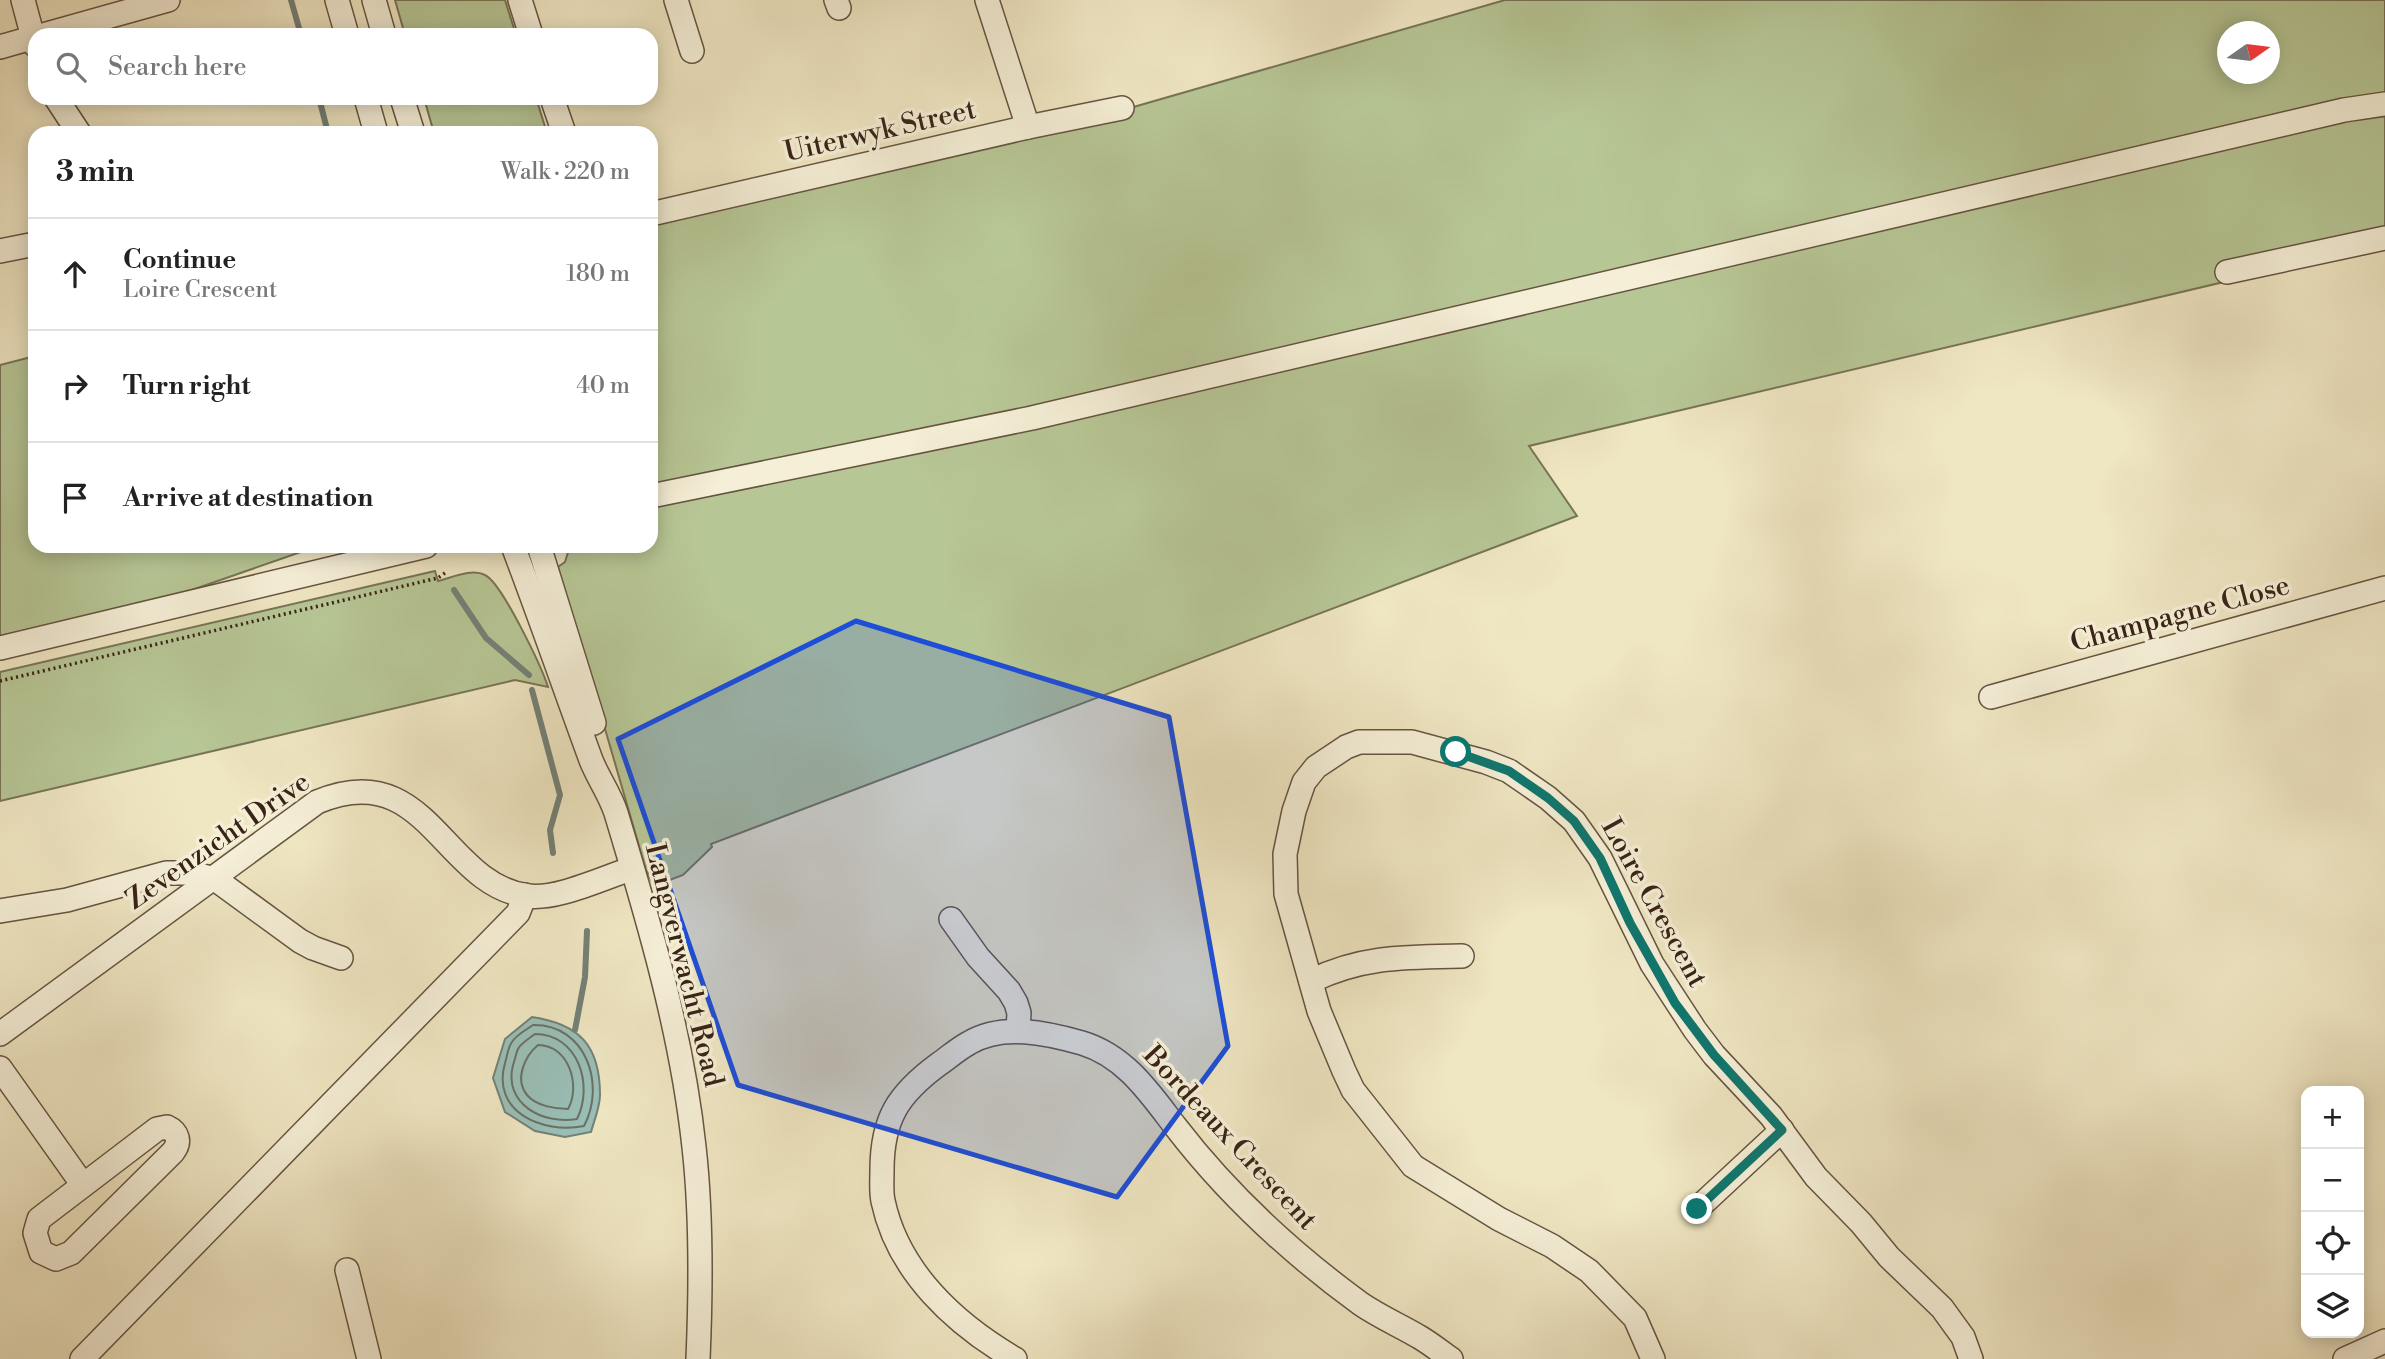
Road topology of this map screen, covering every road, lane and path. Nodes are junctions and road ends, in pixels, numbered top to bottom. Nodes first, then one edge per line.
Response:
1 (23, 0) edge
2 (169, 0) edge
3 (337, 0) edge
4 (374, 0) edge
5 (520, 0) edge
6 (676, 0) edge
7 (987, 0) edge
8 (33, 28) edge
9 (74, 28) edge
10 (345, 28) edge
11 (382, 28) edge
12 (529, 28) edge
13 (28, 41) edge
14 (0, 47) edge
15 (692, 51) dead end
16 (2385, 104) edge
17 (61, 105) edge
18 (368, 105) edge
19 (404, 105) edge
20 (554, 105) edge
21 (1122, 108) dead end
22 (74, 126) edge
23 (374, 126) edge
24 (411, 126) edge
25 (562, 126) edge
26 (1028, 127) junction
27 (658, 212) edge
28 (2385, 238) edge
29 (28, 245) edge
30 (0, 251) edge
31 (2227, 272) dead end
32 (658, 495) edge
33 (380, 553) edge
34 (395, 553) edge
35 (516, 553) edge
36 (541, 553) edge
37 (369, 559) junction
38 (445, 573) dead end
39 (2385, 588) edge
40 (0, 648) edge
41 (0, 681) edge
42 (1991, 697) dead end
43 (610, 797) junction
44 (631, 869) junction
45 (215, 879) junction
46 (525, 895) junction
47 (0, 911) edge
48 (951, 919) dead end
49 (1462, 956) dead end
50 (341, 958) dead end
51 (1311, 981) junction
52 (1018, 1031) junction
53 (0, 1034) edge
54 (0, 1069) edge
55 (1782, 1130) junction
56 (130, 1149) junction
57 (150, 1175) junction
58 (83, 1185) junction
59 (1697, 1209) dead end
60 (347, 1270) dead end
61 (2385, 1341) edge
62 (82, 1359) edge
63 (369, 1359) edge
64 (698, 1359) edge
65 (1015, 1359) edge
66 (1451, 1359) edge
67 (1653, 1359) edge
68 (1970, 1359) edge
69 (2345, 1359) edge

1 - 8 street
2 - 9 street
3 - 10 street
4 - 11 street
5 - 12 street
6 - 15 street
7 - 26 street
13 - 14 street
16 - 32 street
17 - 22 street
18 - 23 street
19 - 24 street
20 - 25 street
21 - 26 street, Uiterwyk Street
26 - 27 street, Uiterwyk Street
28 - 31 street
29 - 30 street
33 - 37 street
34 - 37 street
35 - 43 street, Langverwacht Road
36 - 43 street, Langverwacht Road
37 - 40 street
38 - 41 path
39 - 42 street, Champagne Close
43 - 44 street, Langverwacht Road
44 - 46 street, Zevenzicht Drive
44 - 64 street, Langverwacht Road
45 - 46 street, Zevenzicht Drive
45 - 47 street
45 - 50 street
45 - 53 street, Zevenzicht Drive
46 - 62 street
48 - 52 street
49 - 51 street
51 - 55 street, Loire Crescent
51 - 67 street, Loire Crescent
52 - 65 street, Bordeaux Crescent
52 - 66 street, Bordeaux Crescent
54 - 58 street
55 - 59 street
55 - 68 street, Loire Crescent
56 - 57 street
56 - 57 street
56 - 58 street
57 - 58 street
60 - 63 street
61 - 69 street

